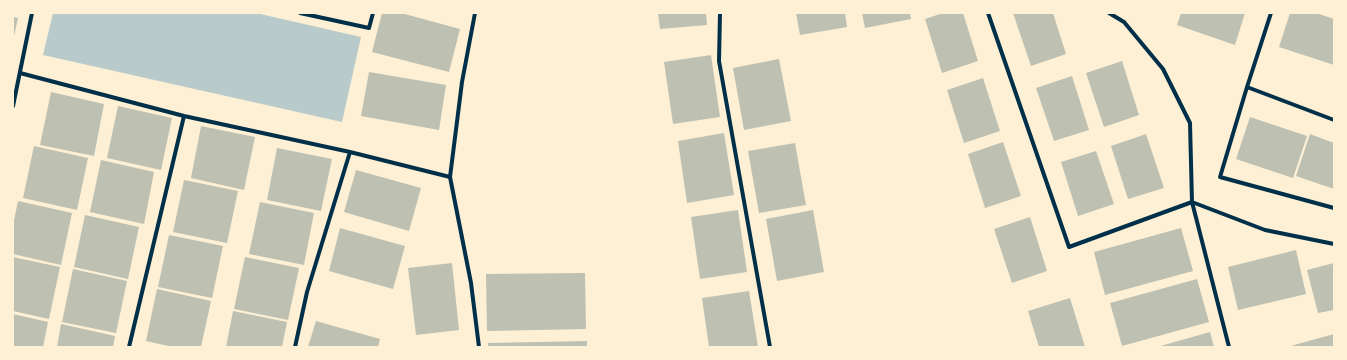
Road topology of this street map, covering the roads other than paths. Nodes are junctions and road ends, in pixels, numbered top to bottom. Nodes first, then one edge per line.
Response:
1 (32, 13) edge
2 (300, 13) edge
3 (373, 13) edge
4 (475, 13) edge
5 (720, 13) edge
6 (988, 13) edge
7 (1109, 13) edge
8 (1270, 13) edge
9 (20, 73) junction
10 (1247, 87) junction
11 (13, 106) edge
12 (184, 116) junction
13 (1334, 120) edge
14 (350, 152) junction
15 (450, 177) junction
16 (1192, 202) junction
17 (1334, 208) edge
18 (1334, 244) edge
19 (129, 347) edge
20 (295, 347) edge
21 (479, 347) edge
22 (770, 347) edge
23 (1229, 347) edge

1 - 9 street
2 - 3 street
4 - 15 street
5 - 22 street
6 - 16 street
7 - 16 street
8 - 10 street
9 - 11 street
9 - 12 street
10 - 13 street
10 - 17 street
12 - 14 street
12 - 19 street
14 - 15 street
14 - 20 street
15 - 21 street
16 - 18 street
16 - 23 street

